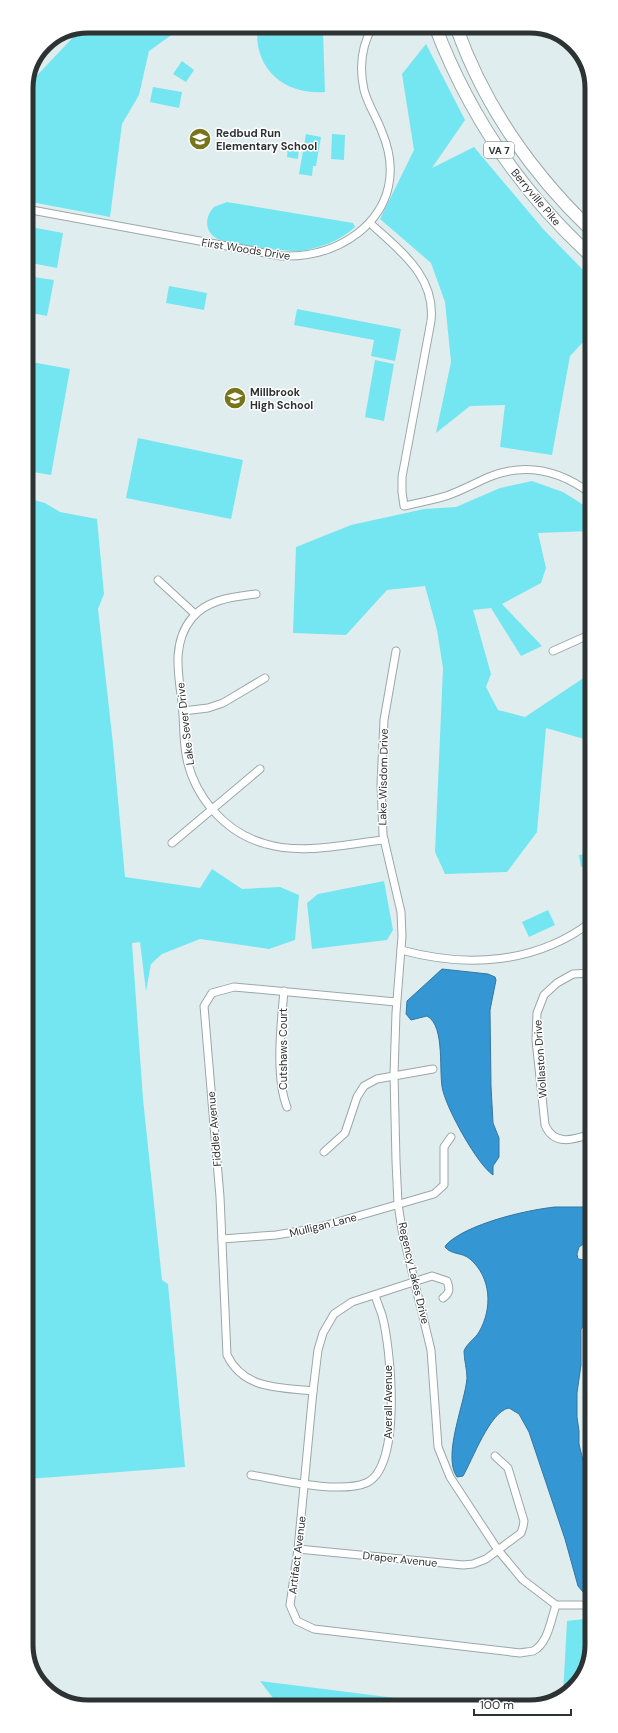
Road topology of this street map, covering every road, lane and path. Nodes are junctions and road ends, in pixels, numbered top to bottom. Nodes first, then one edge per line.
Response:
1 (370, 33) edge
2 (438, 33) edge
3 (459, 33) edge
4 (33, 210) edge
5 (370, 223) junction
6 (585, 224) edge
7 (585, 250) edge
8 (585, 490) edge
9 (158, 580) dead end
10 (256, 594) dead end
11 (195, 614) junction
12 (585, 637) edge
13 (396, 651) dead end
14 (553, 651) dead end
15 (265, 678) dead end
16 (183, 711) junction
17 (260, 769) dead end
18 (212, 809) junction
19 (384, 840) junction
20 (172, 843) dead end
21 (585, 926) edge
22 (402, 950) junction
23 (585, 973) edge
24 (284, 991) junction
25 (396, 1002) junction
26 (433, 1069) dead end
27 (394, 1074) junction
28 (288, 1107) dead end
29 (585, 1136) edge
30 (450, 1137) dead end
31 (324, 1152) dead end
32 (398, 1204) junction
33 (222, 1239) junction
34 (416, 1282) junction
35 (375, 1296) junction
36 (443, 1298) dead end
37 (312, 1391) junction
38 (495, 1456) dead end
39 (251, 1475) dead end
40 (305, 1484) junction
41 (298, 1549) junction
42 (498, 1550) junction
43 (556, 1605) junction
44 (585, 1605) edge

1 - 5 street, First Woods Drive
2 - 7 highway, Berryville Pike / VA 7
3 - 6 highway, Berryville Pike / VA 7
4 - 5 street, First Woods Drive
5 - 8 street
9 - 11 street
10 - 11 street, Lake Sever Drive
11 - 16 street, Lake Sever Drive
12 - 14 street
13 - 19 street, Lake Wisdom Drive
15 - 16 street
16 - 18 street, Lake Sever Drive
17 - 18 street
18 - 19 street, Lake Sever Drive
18 - 20 street
19 - 22 street, Lake Wisdom Drive
21 - 22 street
22 - 25 street, Regency Lakes Drive
23 - 29 street, Wollaston Drive
24 - 25 street, Fiddler Avenue
24 - 28 street, Cutshaws Court
24 - 33 street, Fiddler Avenue
25 - 27 street, Regency Lakes Drive
26 - 27 street
27 - 31 street
27 - 32 street, Regency Lakes Drive
30 - 32 street, Mulligan Lane
32 - 33 street, Mulligan Lane
32 - 34 street, Regency Lakes Drive
33 - 37 street, Fiddler Avenue
34 - 35 street, Artifact Avenue
34 - 36 street, Artifact Avenue
34 - 42 street, Regency Lakes Drive
35 - 37 street, Artifact Avenue
35 - 40 street, Averall Avenue
37 - 40 street, Artifact Avenue
38 - 42 street, Draper Avenue
39 - 40 street, Averall Avenue
40 - 41 street, Artifact Avenue
41 - 42 street, Draper Avenue
41 - 43 street, Artifact Avenue
42 - 43 street, Regency Lakes Drive
43 - 44 street

